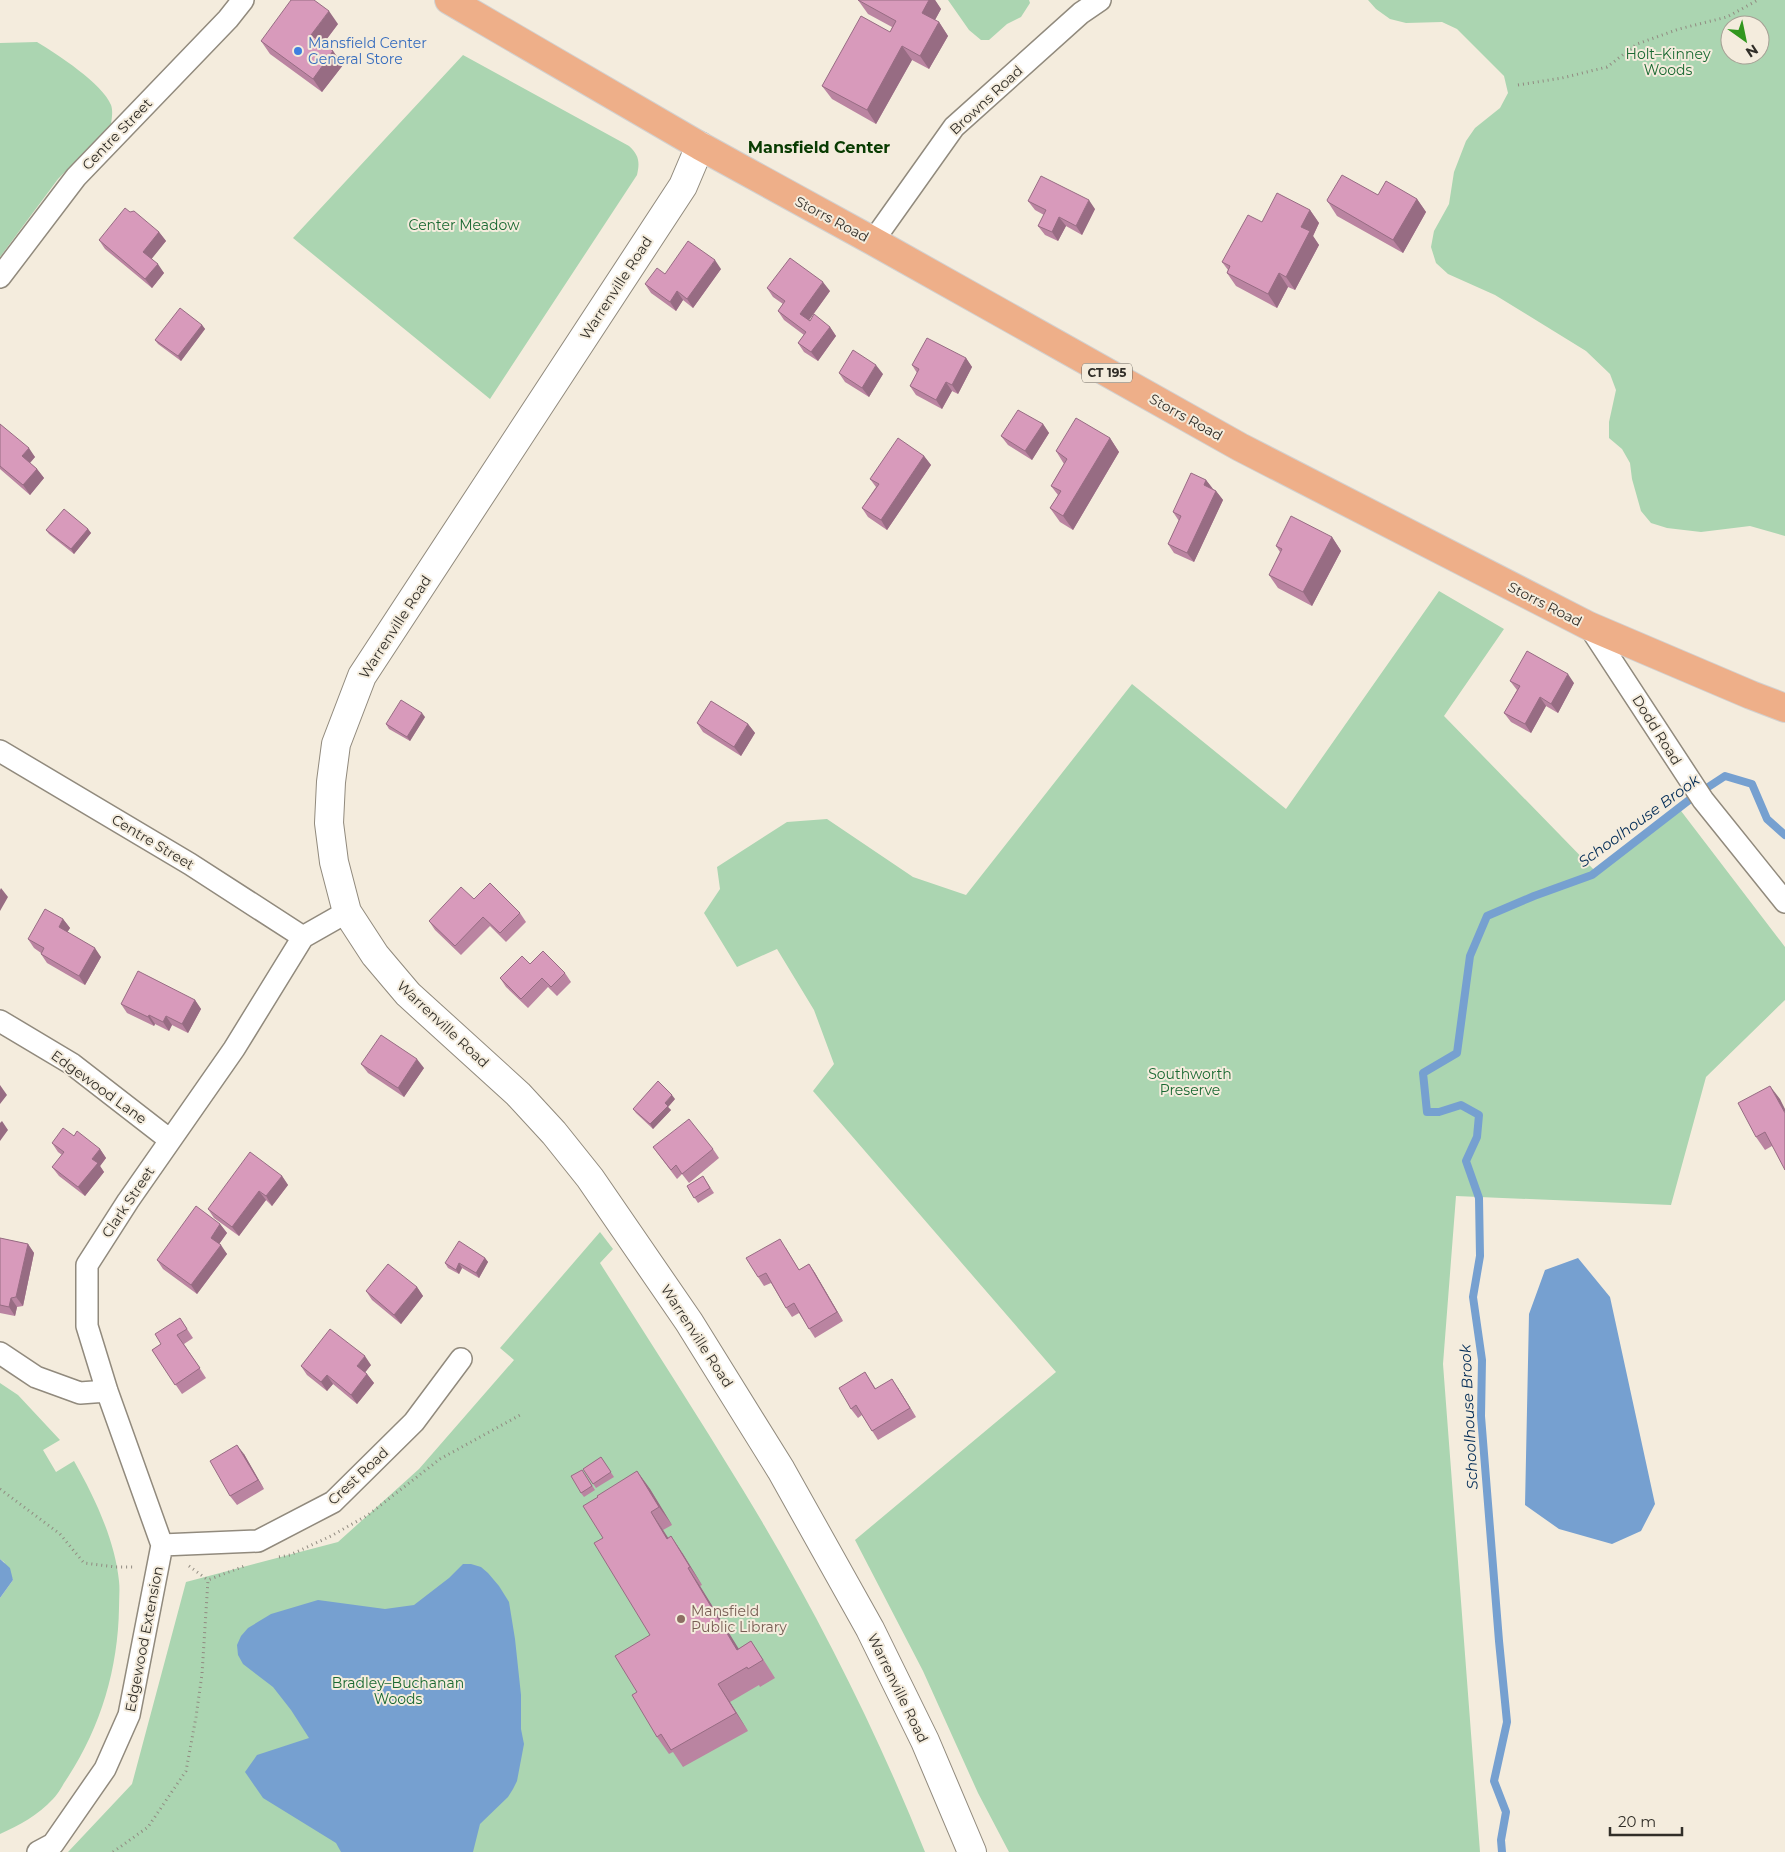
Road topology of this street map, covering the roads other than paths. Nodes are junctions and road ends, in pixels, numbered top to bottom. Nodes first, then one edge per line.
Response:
1 (243, 0) edge
2 (449, 0) edge
3 (1100, 0) edge
4 (700, 146) junction
5 (873, 241) junction
6 (0, 277) edge
7 (1589, 626) junction
8 (1785, 708) edge
9 (0, 751) edge
10 (1785, 902) edge
11 (347, 912) junction
12 (303, 937) junction
13 (0, 1021) edge
14 (170, 1140) junction
15 (0, 1353) edge
16 (461, 1359) dead end
17 (107, 1391) junction
18 (162, 1546) junction
19 (38, 1852) edge
20 (972, 1852) edge

1 - 6 street, Centre Street
2 - 4 main road, Storrs Road / CT 195
3 - 5 street, Browns Road
4 - 5 main road, Storrs Road / CT 195
4 - 11 main road, Warrenville Road
5 - 7 main road, Storrs Road / CT 195
7 - 8 main road, Storrs Road / CT 195
7 - 10 street, Dodd Road
9 - 12 street, Centre Street
11 - 12 street, Clark Street
11 - 20 main road, Warrenville Road
12 - 14 street, Clark Street
13 - 14 street, Edgewood Lane
14 - 17 street, Clark Street
15 - 17 street
16 - 18 street, Crest Road
17 - 18 street, Clark Street
18 - 19 street, Edgewood Extension

